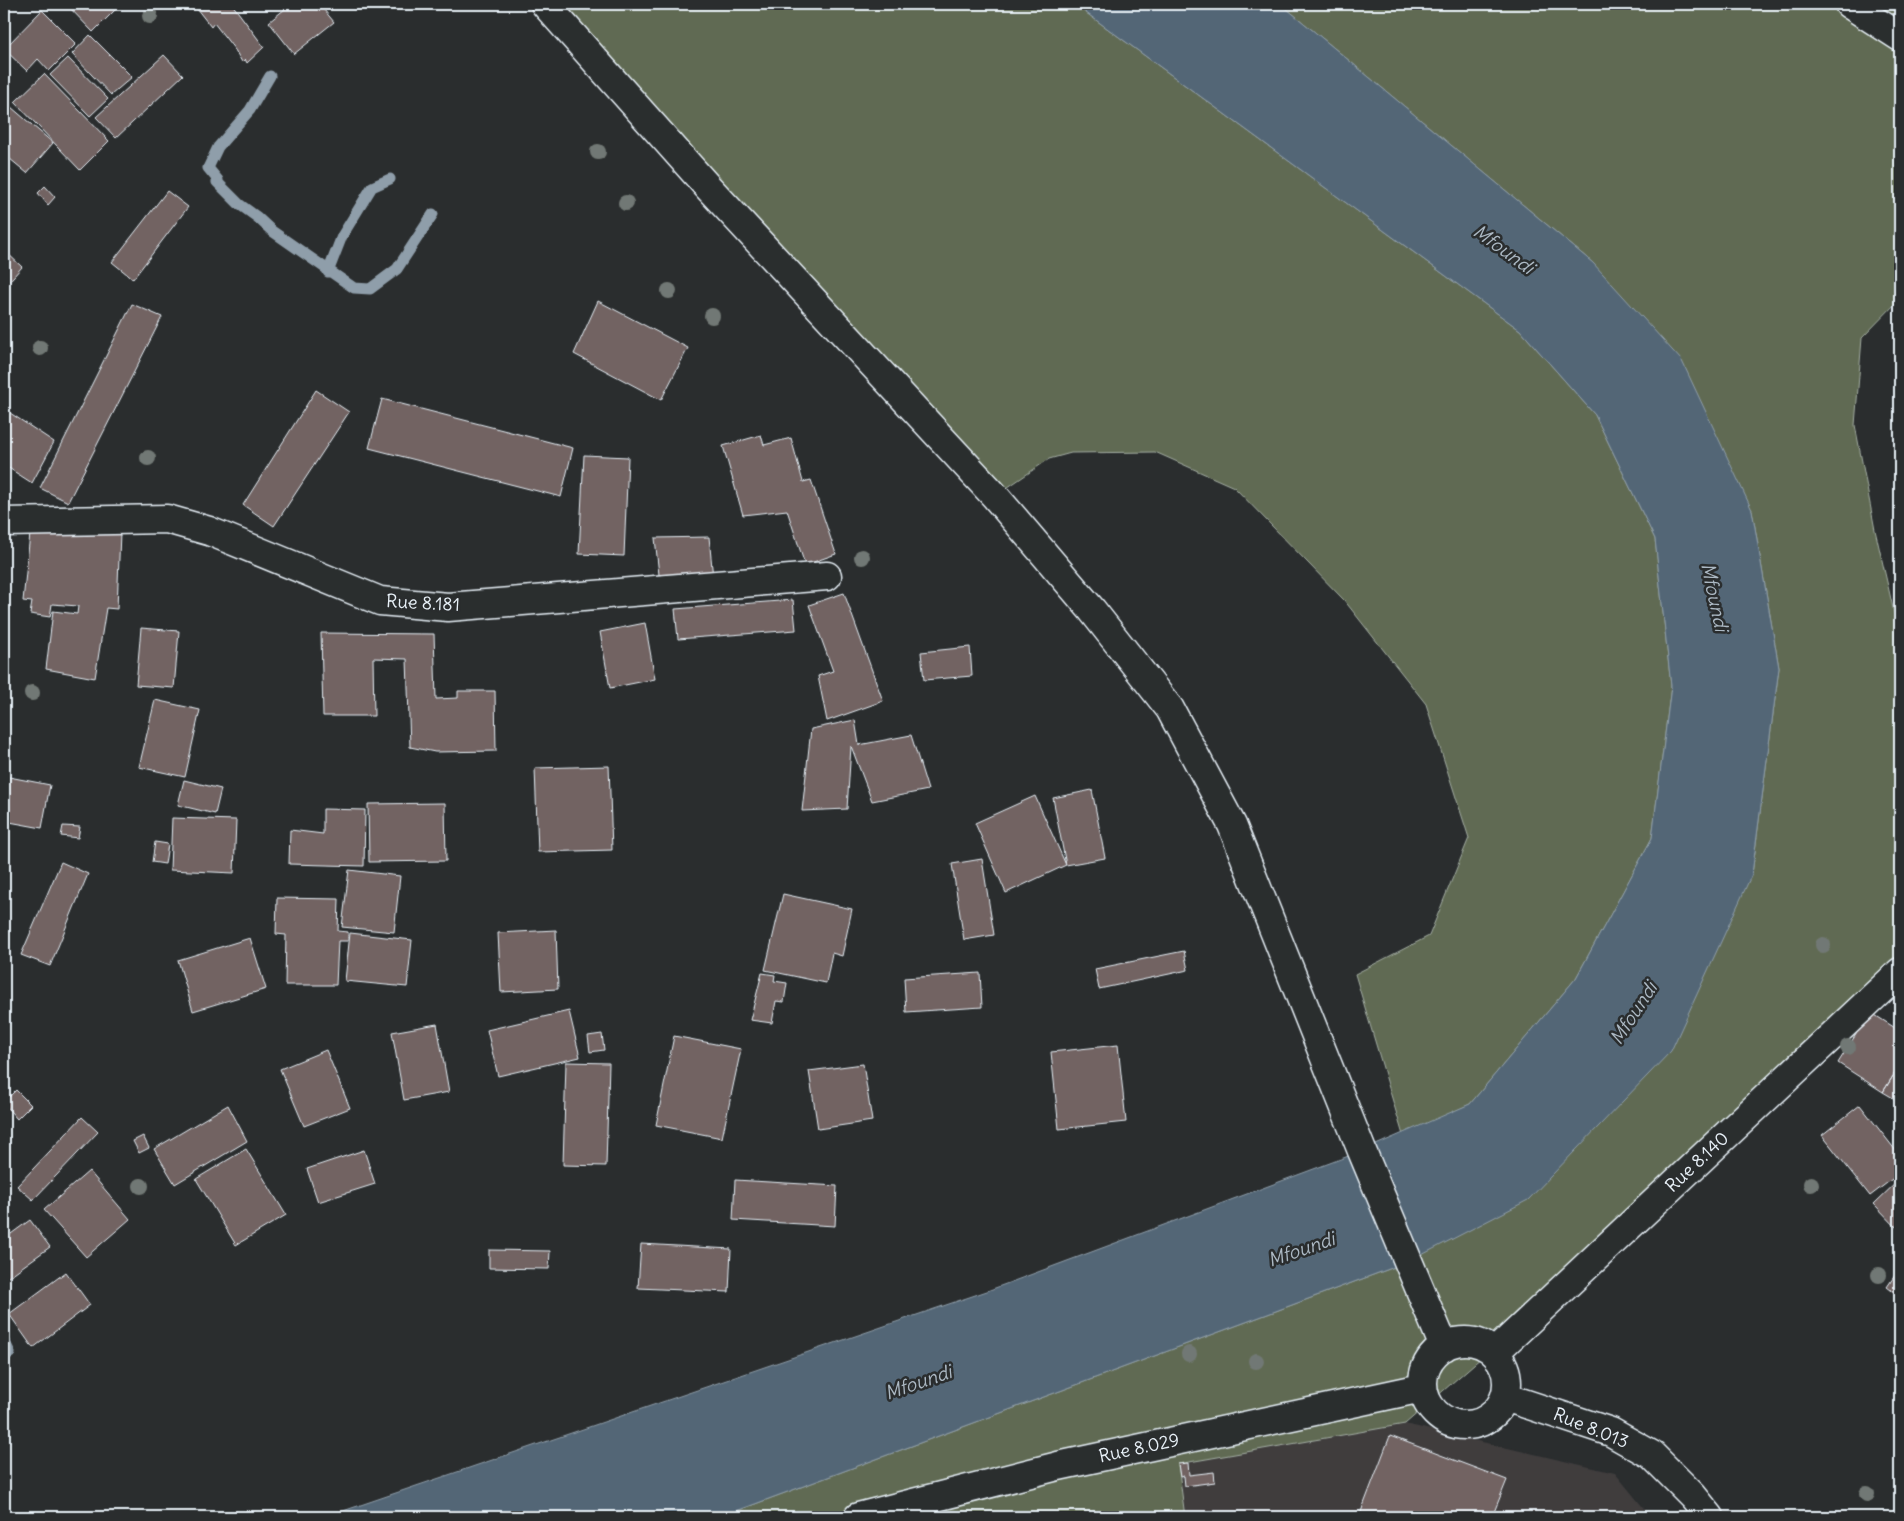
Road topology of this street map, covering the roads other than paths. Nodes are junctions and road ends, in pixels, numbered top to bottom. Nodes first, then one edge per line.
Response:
1 (545, 4) edge
2 (1849, 4) edge
3 (1900, 37) edge
4 (4, 522) edge
5 (827, 576) dead end
6 (1900, 972) edge
7 (1444, 1347) junction
8 (1494, 1353) junction
9 (1422, 1388) junction
10 (1505, 1396) junction
11 (858, 1517) edge
12 (1710, 1517) edge

1 - 7 main road
2 - 3 main road
4 - 5 main road, Rue 8.181
6 - 8 main road, Rue 8.140
7 - 8 main road
7 - 9 main road
8 - 10 main road
9 - 10 main road
9 - 11 main road, Rue 8.029
10 - 12 main road, Rue 8.013

